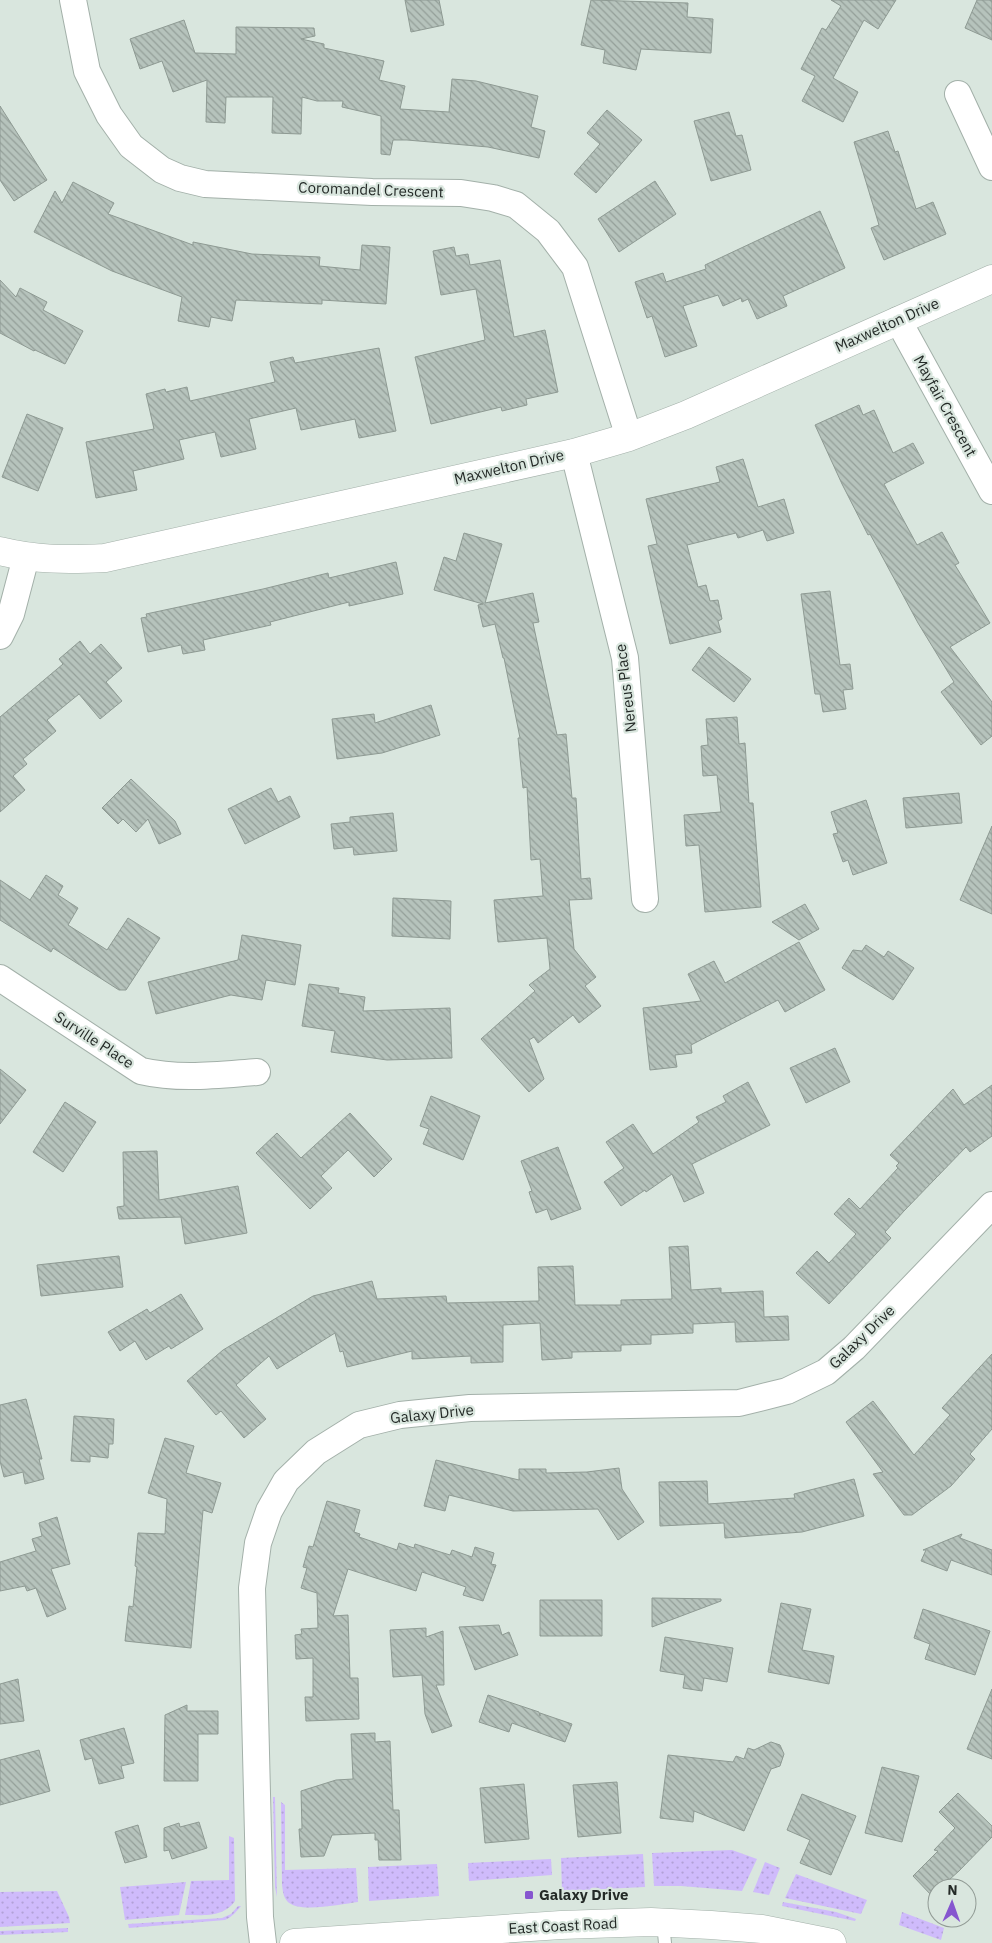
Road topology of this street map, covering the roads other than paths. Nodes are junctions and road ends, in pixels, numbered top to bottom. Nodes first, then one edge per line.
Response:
1 (73, 0) edge
2 (958, 94) dead end
3 (992, 167) edge
4 (992, 278) edge
5 (898, 320) junction
6 (629, 437) junction
7 (574, 453) junction
8 (992, 491) edge
9 (0, 551) edge
10 (26, 557) junction
11 (0, 636) edge
12 (645, 899) dead end
13 (0, 978) edge
14 (257, 1072) dead end
15 (992, 1205) edge
16 (664, 1933) edge
17 (263, 1943) edge
18 (294, 1943) edge
19 (832, 1943) edge

1 - 6 street, Coromandel Crescent
2 - 3 street
4 - 5 street, Maxwelton Drive
5 - 6 street, Maxwelton Drive
5 - 8 street, Mayfair Crescent
6 - 7 street, Maxwelton Drive
7 - 10 street, Maxwelton Drive
7 - 12 street, Nereus Place
9 - 10 street, Maxwelton Drive
10 - 11 street
13 - 14 street, Surville Place
15 - 17 street, Galaxy Drive
16 - 18 street, East Coast Road
16 - 19 street, East Coast Road

